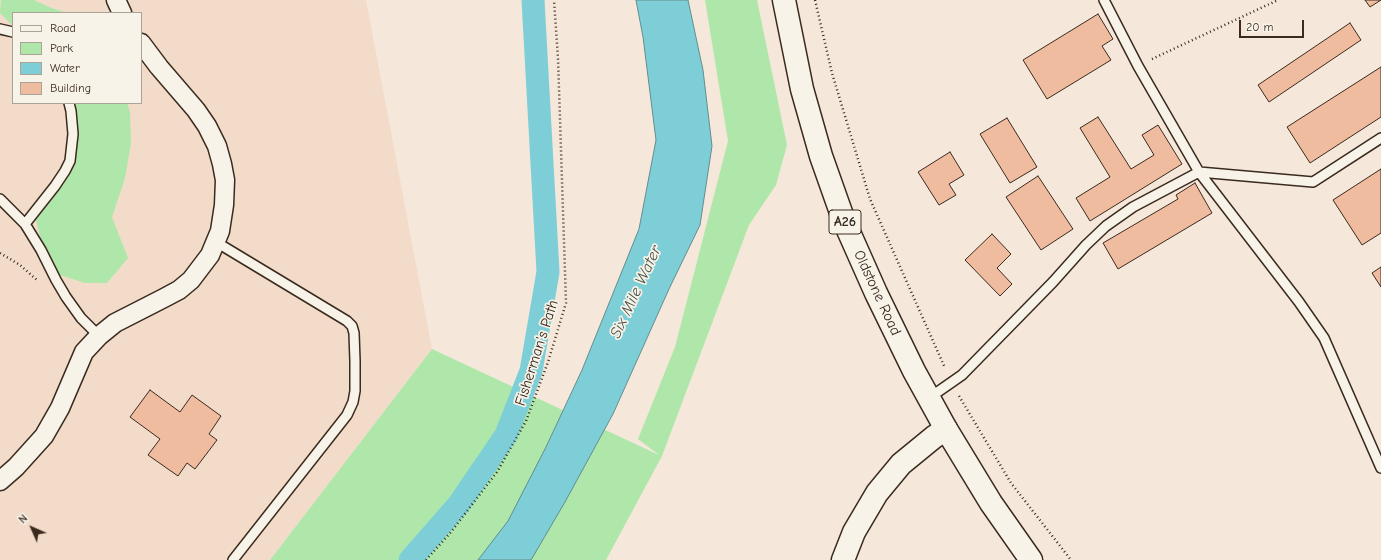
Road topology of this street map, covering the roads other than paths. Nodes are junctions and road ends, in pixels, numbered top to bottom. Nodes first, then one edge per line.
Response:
1 (116, 0) edge
2 (784, 0) edge
3 (1104, 0) edge
4 (122, 12) edge
5 (0, 29) edge
6 (12, 32) edge
7 (142, 44) edge
8 (69, 104) edge
9 (1381, 138) edge
10 (1199, 172) junction
11 (0, 199) edge
12 (25, 224) junction
13 (216, 242) junction
14 (98, 336) junction
15 (929, 398) junction
16 (946, 429) junction
17 (1381, 468) edge
18 (0, 481) edge
19 (233, 560) edge
20 (843, 560) edge
21 (1031, 560) edge

1 - 4 street
2 - 15 main road, Oldstone Road / A26
3 - 10 lane
5 - 6 lane
7 - 13 street
8 - 12 lane
9 - 10 lane
10 - 15 lane
10 - 17 lane
11 - 12 lane
12 - 14 lane
13 - 14 street
13 - 19 lane
14 - 18 street
15 - 16 main road, Oldstone Road / A26
16 - 20 main road
16 - 21 main road, Oldstone Road / A26

